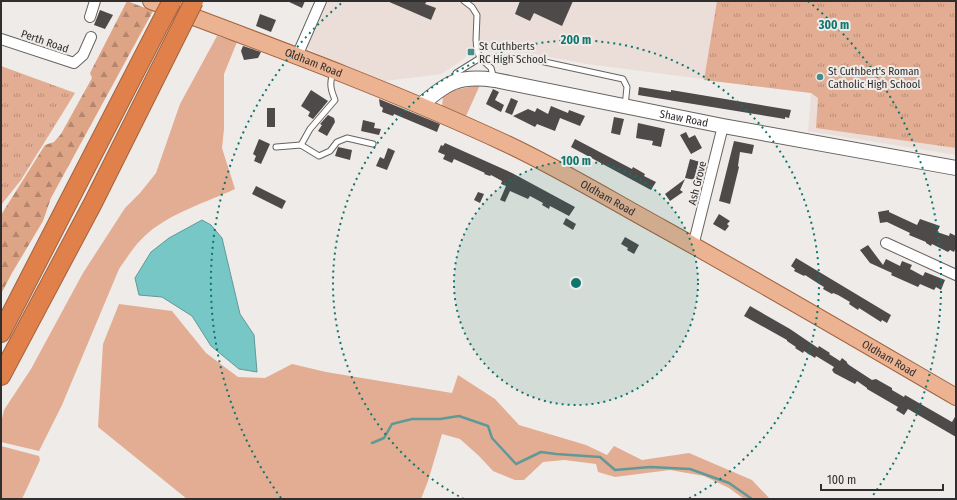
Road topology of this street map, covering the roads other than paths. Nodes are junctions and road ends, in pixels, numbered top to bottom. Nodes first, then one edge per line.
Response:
1 (95, 1) edge
2 (151, 1) edge
3 (194, 1) edge
4 (321, 1) edge
5 (464, 1) edge
6 (168, 9) edge
7 (90, 17) dead end
8 (91, 37) dead end
9 (1, 39) edge
10 (297, 56) junction
11 (480, 58) junction
12 (334, 71) junction
13 (495, 80) junction
14 (454, 82) junction
15 (420, 106) junction
16 (624, 106) junction
17 (723, 126) junction
18 (374, 144) dead end
19 (301, 145) junction
20 (276, 147) dead end
21 (956, 168) edge
22 (886, 243) dead end
23 (693, 246) junction
24 (956, 276) edge
25 (1, 333) edge
26 (1, 376) edge
27 (956, 397) edge

1 - 7 street
2 - 10 main road, Oldham Road
3 - 26 highway, bridge
4 - 10 street
5 - 11 lane
6 - 25 highway
8 - 9 street, Perth Road
10 - 12 main road, Oldham Road
11 - 13 lane
11 - 14 lane
11 - 16 lane
12 - 15 main road, Oldham Road
12 - 19 lane
13 - 14 street, Shaw Road
13 - 16 street, Shaw Road
14 - 15 street, Shaw Road
15 - 23 main road, Oldham Road
16 - 17 street, Shaw Road
17 - 21 street, Shaw Road
17 - 23 street, Ash Grove
18 - 19 lane
19 - 20 lane
22 - 24 street
23 - 27 main road, Oldham Road

